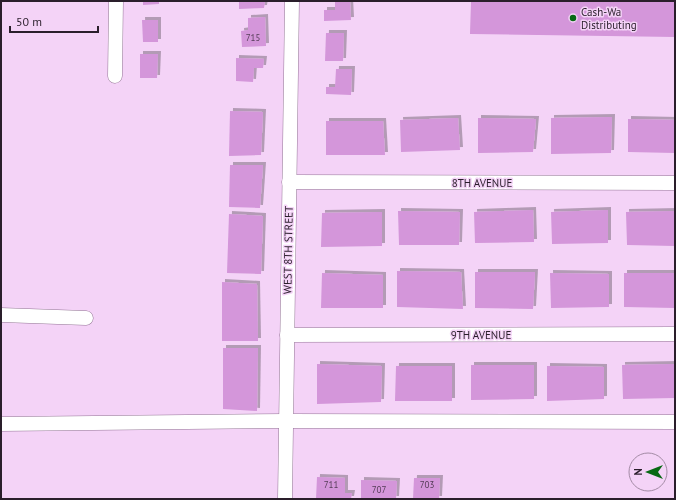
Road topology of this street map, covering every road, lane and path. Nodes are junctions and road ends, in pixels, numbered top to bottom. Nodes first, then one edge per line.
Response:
1 (116, 1) edge
2 (292, 1) edge
3 (115, 76) dead end
4 (289, 182) junction
5 (675, 183) edge
6 (1, 315) edge
7 (86, 318) dead end
8 (675, 334) edge
9 (287, 335) junction
10 (286, 421) junction
11 (675, 422) edge
12 (1, 424) edge
13 (285, 499) edge

1 - 3 street
2 - 4 street, WEST 8TH STREET
4 - 5 street, 8TH AVENUE
4 - 9 street, WEST 8TH STREET
6 - 7 street
8 - 9 street, 9TH AVENUE
9 - 10 street, WEST 8TH STREET
10 - 11 street
10 - 12 street
10 - 13 street, WEST 8TH STREET

